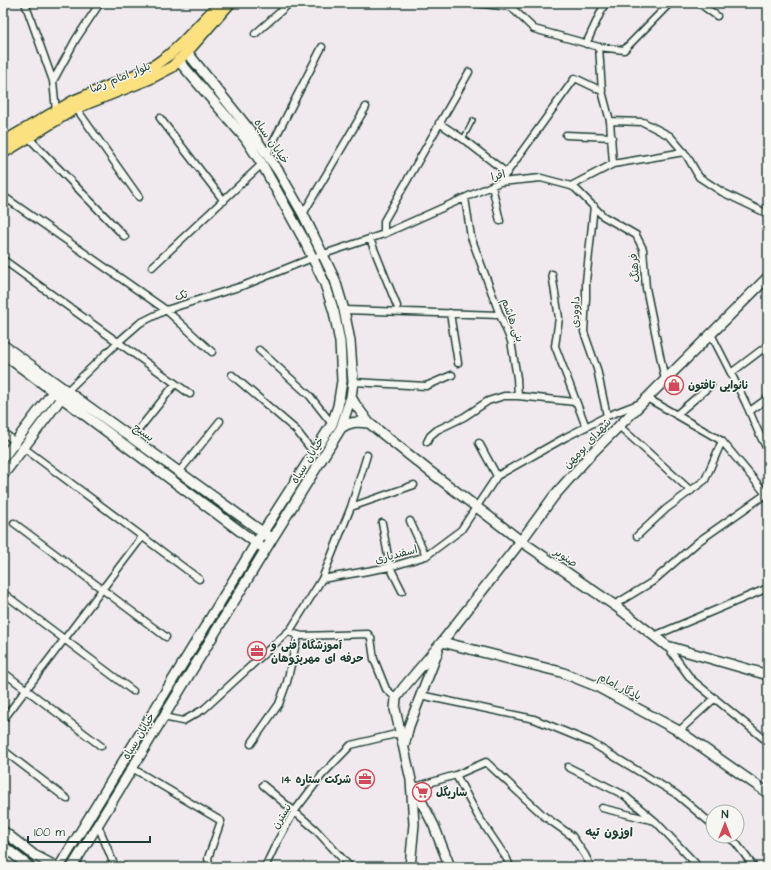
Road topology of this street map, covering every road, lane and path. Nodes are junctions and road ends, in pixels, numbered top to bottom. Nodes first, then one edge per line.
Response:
1 (25, 3) edge
2 (100, 3) edge
3 (220, 3) edge
4 (230, 3) edge
5 (290, 3) edge
6 (473, 3) edge
7 (605, 3) edge
8 (670, 3) edge
9 (699, 3) edge
10 (718, 16) dead end
11 (255, 34) dead end
12 (586, 44) junction
13 (322, 47) dead end
14 (599, 47) junction
15 (187, 52) junction
16 (178, 60) junction
17 (468, 72) dead end
18 (53, 81) junction
19 (602, 91) junction
20 (74, 104) junction
21 (366, 107) dead end
22 (56, 111) junction
23 (160, 118) dead end
24 (473, 120) dead end
25 (47, 121) junction
26 (610, 121) junction
27 (439, 123) junction
28 (566, 135) dead end
29 (28, 137) junction
30 (612, 138) junction
31 (463, 139) junction
32 (3, 142) edge
33 (684, 152) junction
34 (3, 153) edge
35 (267, 154) junction
36 (262, 164) junction
37 (613, 164) junction
38 (507, 173) junction
39 (500, 182) junction
40 (492, 186) junction
41 (571, 186) junction
42 (3, 196) edge
43 (140, 197) dead end
44 (464, 198) junction
45 (224, 201) junction
46 (594, 206) junction
47 (303, 214) junction
48 (768, 214) edge
49 (500, 221) dead end
50 (384, 234) junction
51 (124, 237) dead end
52 (370, 239) junction
53 (323, 255) junction
54 (312, 258) junction
55 (5, 260) dead end
56 (152, 267) dead end
57 (552, 274) dead end
58 (768, 277) edge
59 (397, 306) dead end
60 (166, 310) junction
61 (344, 310) junction
62 (450, 313) junction
63 (500, 315) junction
64 (711, 334) junction
65 (117, 343) junction
66 (3, 345) edge
67 (768, 345) edge
68 (259, 350) dead end
69 (212, 352) dead end
70 (3, 354) edge
71 (458, 363) dead end
72 (731, 374) junction
73 (232, 375) dead end
74 (452, 375) dead end
75 (665, 380) junction
76 (352, 382) junction
77 (175, 384) junction
78 (711, 385) dead end
79 (56, 388) junction
80 (64, 394) junction
81 (190, 394) dead end
82 (518, 396) junction
83 (351, 397) junction
84 (768, 398) edge
85 (644, 401) junction
86 (575, 402) junction
87 (750, 411) junction
88 (676, 415) junction
89 (607, 416) junction
90 (220, 420) dead end
91 (332, 424) junction
92 (369, 424) junction
93 (619, 426) junction
94 (586, 427) junction
95 (341, 428) junction
96 (3, 432) edge
97 (132, 438) junction
98 (722, 441) junction
99 (15, 442) junction
100 (427, 442) dead end
101 (479, 443) dead end
102 (24, 448) junction
103 (768, 450) edge
104 (314, 452) junction
105 (367, 455) dead end
106 (3, 458) edge
107 (179, 472) junction
108 (3, 475) edge
109 (497, 476) junction
110 (414, 485) dead end
111 (691, 491) junction
112 (351, 507) junction
113 (477, 507) junction
114 (410, 521) dead end
115 (14, 523) dead end
116 (382, 524) dead end
117 (263, 533) junction
118 (637, 536) dead end
119 (142, 537) junction
120 (272, 539) junction
121 (521, 541) junction
122 (256, 543) junction
123 (266, 550) junction
124 (426, 556) junction
125 (390, 567) junction
126 (198, 579) dead end
127 (322, 579) junction
128 (768, 588) edge
129 (102, 589) junction
130 (402, 591) dead end
131 (3, 593) edge
132 (614, 604) junction
133 (288, 632) junction
134 (298, 635) junction
135 (654, 636) junction
136 (166, 637) dead end
137 (64, 639) junction
138 (442, 642) junction
139 (667, 646) junction
140 (3, 672) edge
141 (768, 675) edge
142 (26, 690) junction
143 (133, 691) dead end
144 (420, 695) junction
145 (396, 698) junction
146 (715, 698) junction
147 (163, 718) junction
148 (3, 720) edge
149 (679, 731) junction
150 (400, 733) junction
151 (768, 742) edge
152 (251, 744) dead end
153 (101, 746) dead end
154 (403, 749) junction
155 (3, 750) edge
156 (568, 767) dead end
157 (132, 768) junction
158 (456, 775) junction
159 (413, 784) junction
160 (263, 785) dead end
161 (768, 793) edge
162 (67, 799) dead end
163 (602, 808) dead end
164 (294, 812) junction
165 (705, 818) edge
166 (656, 822) junction
167 (98, 825) junction
168 (3, 831) edge
169 (737, 844) edge
170 (3, 846) edge
171 (34, 855) junction
172 (28, 866) edge
173 (58, 867) edge
174 (72, 867) edge
175 (115, 867) edge
176 (118, 867) edge
177 (124, 867) edge
178 (212, 867) edge
179 (265, 867) edge
180 (350, 867) edge
181 (410, 867) edge
182 (450, 867) edge
183 (510, 867) edge
184 (591, 867) edge
185 (696, 867) edge
186 (754, 867) edge

1 - 18 street
2 - 18 street
3 - 20 main road, بلوار امام رضا
4 - 15 main road, بلوار امام رضا
5 - 11 street
6 - 12 street
7 - 12 street
8 - 14 street
9 - 10 street
12 - 14 street
13 - 35 street
14 - 19 street
15 - 16 main road, بلوار امام رضا
15 - 35 street, خیابان سپاه
16 - 20 main road, بلوار امام رضا
16 - 36 street, خیابان سپاه
17 - 27 street
18 - 22 street
19 - 26 street
19 - 38 street
20 - 22 main road, بلوار امام رضا
20 - 25 main road, بلوار امام رضا
20 - 43 street
21 - 47 street
22 - 25 main road, بلوار امام رضا
23 - 45 street
24 - 31 lane
25 - 29 main road, بلوار امام رضا
25 - 32 main road, بلوار امام رضا
26 - 30 street
26 - 33 street
27 - 31 street
27 - 50 street
28 - 30 street
29 - 34 main road, بلوار امام رضا
29 - 51 street
30 - 37 street
31 - 38 street
33 - 37 street
33 - 48 street
35 - 47 street, خیابان سپاه
36 - 45 street
36 - 54 street, خیابان سپاه
37 - 41 street
38 - 39 street
39 - 40 street, افرا
39 - 41 street, افرا
40 - 44 street, افرا
40 - 49 street
41 - 46 street, فرهنگ
42 - 60 street
44 - 50 street, افرا
44 - 63 street, بنی هاشم
45 - 56 street
46 - 75 street, فرهنگ
46 - 89 street, داوودی
47 - 53 street, خیابان سپاه
50 - 52 street, افرا
52 - 53 street, افرا
52 - 59 street
53 - 54 street, تک
53 - 61 street, خیابان سپاه
54 - 60 street, تک
54 - 91 street, خیابان سپاه
55 - 65 street
57 - 86 street
58 - 64 street, شهدای بومهن
60 - 65 street, تک
60 - 69 street
61 - 62 street
61 - 76 street, خیابان سپاه
62 - 63 street
62 - 71 street
63 - 82 street, بنی هاشم
64 - 72 street
64 - 75 street, شهدای بومهن
65 - 77 street
65 - 80 street, تک
66 - 79 street, بسیج
67 - 72 street
68 - 91 street
70 - 79 street, بسیج
72 - 87 street
73 - 104 street
74 - 76 street
75 - 85 street, شهدای بومهن
76 - 83 street, خیابان سپاه
77 - 81 street
77 - 97 street
78 - 88 street
79 - 80 street, بسیج
79 - 99 street
80 - 97 street, بسیج
80 - 102 street
80 - 122 street, بسیج
82 - 86 street
82 - 100 street
83 - 92 street, صنوبر
83 - 95 street, خیابان سپاه
84 - 87 street
85 - 88 street
85 - 89 street, اسفندیاری
85 - 93 street, شهدای بومهن
86 - 94 street
87 - 103 street
88 - 98 street
89 - 94 street, اسفندیاری
90 - 107 street
91 - 104 street, خیابان سپاه
92 - 95 street
92 - 113 street, صنوبر
93 - 111 street
93 - 121 street, شهدای بومهن
94 - 109 street, اسفندیاری
95 - 120 street, خیابان سپاه
96 - 99 street
97 - 107 street, بسیج
98 - 111 street
98 - 132 street
99 - 106 street
101 - 109 street
102 - 108 street
102 - 119 street
104 - 117 street, خیابان سپاه
105 - 112 street
107 - 117 street, بسیج
109 - 113 street, اسفندیاری
110 - 112 street
111 - 118 street
112 - 127 street
113 - 121 street, صنوبر
113 - 124 street, اسفندیاری
114 - 124 street
115 - 129 street
116 - 125 street
117 - 120 street, بسیج
117 - 122 street, خیابان سپاه
119 - 126 street
119 - 129 street
120 - 123 street, خیابان سپاه
121 - 132 street, صنوبر
121 - 138 street, شهدای بومهن
122 - 123 street, بسیج
122 - 173 street, خیابان سپاه
123 - 147 street, خیابان سپاه
124 - 125 street, اسفندیاری
125 - 127 street, اسفندیاری
125 - 130 street
127 - 133 street
128 - 135 street
129 - 136 street
129 - 137 street
131 - 137 street
132 - 135 street, صنوبر
133 - 134 street
133 - 147 street
134 - 145 street
134 - 152 street
135 - 139 street, صنوبر
137 - 142 street
137 - 143 street
138 - 144 street
138 - 145 street
138 - 149 street, یادگار امام
139 - 141 street, صنوبر
139 - 146 street
140 - 142 street
142 - 148 street
142 - 153 street
144 - 154 street
144 - 165 street
145 - 150 street
146 - 149 street
146 - 151 street
147 - 157 street, خیابان سپاه
149 - 161 street, یادگار امام
150 - 154 street
150 - 164 street, نسترن
154 - 159 street
155 - 162 street
156 - 166 street
157 - 167 street, خیابان سپاه
157 - 178 street
158 - 159 street
158 - 183 street
158 - 184 street
159 - 181 street
159 - 182 street
160 - 164 street
163 - 166 street
164 - 179 street, نسترن
164 - 180 street
166 - 185 street
167 - 174 street, خیابان سپاه
167 - 175 street
168 - 171 street
169 - 186 street
170 - 172 street
171 - 172 street
171 - 173 street
176 - 177 street

